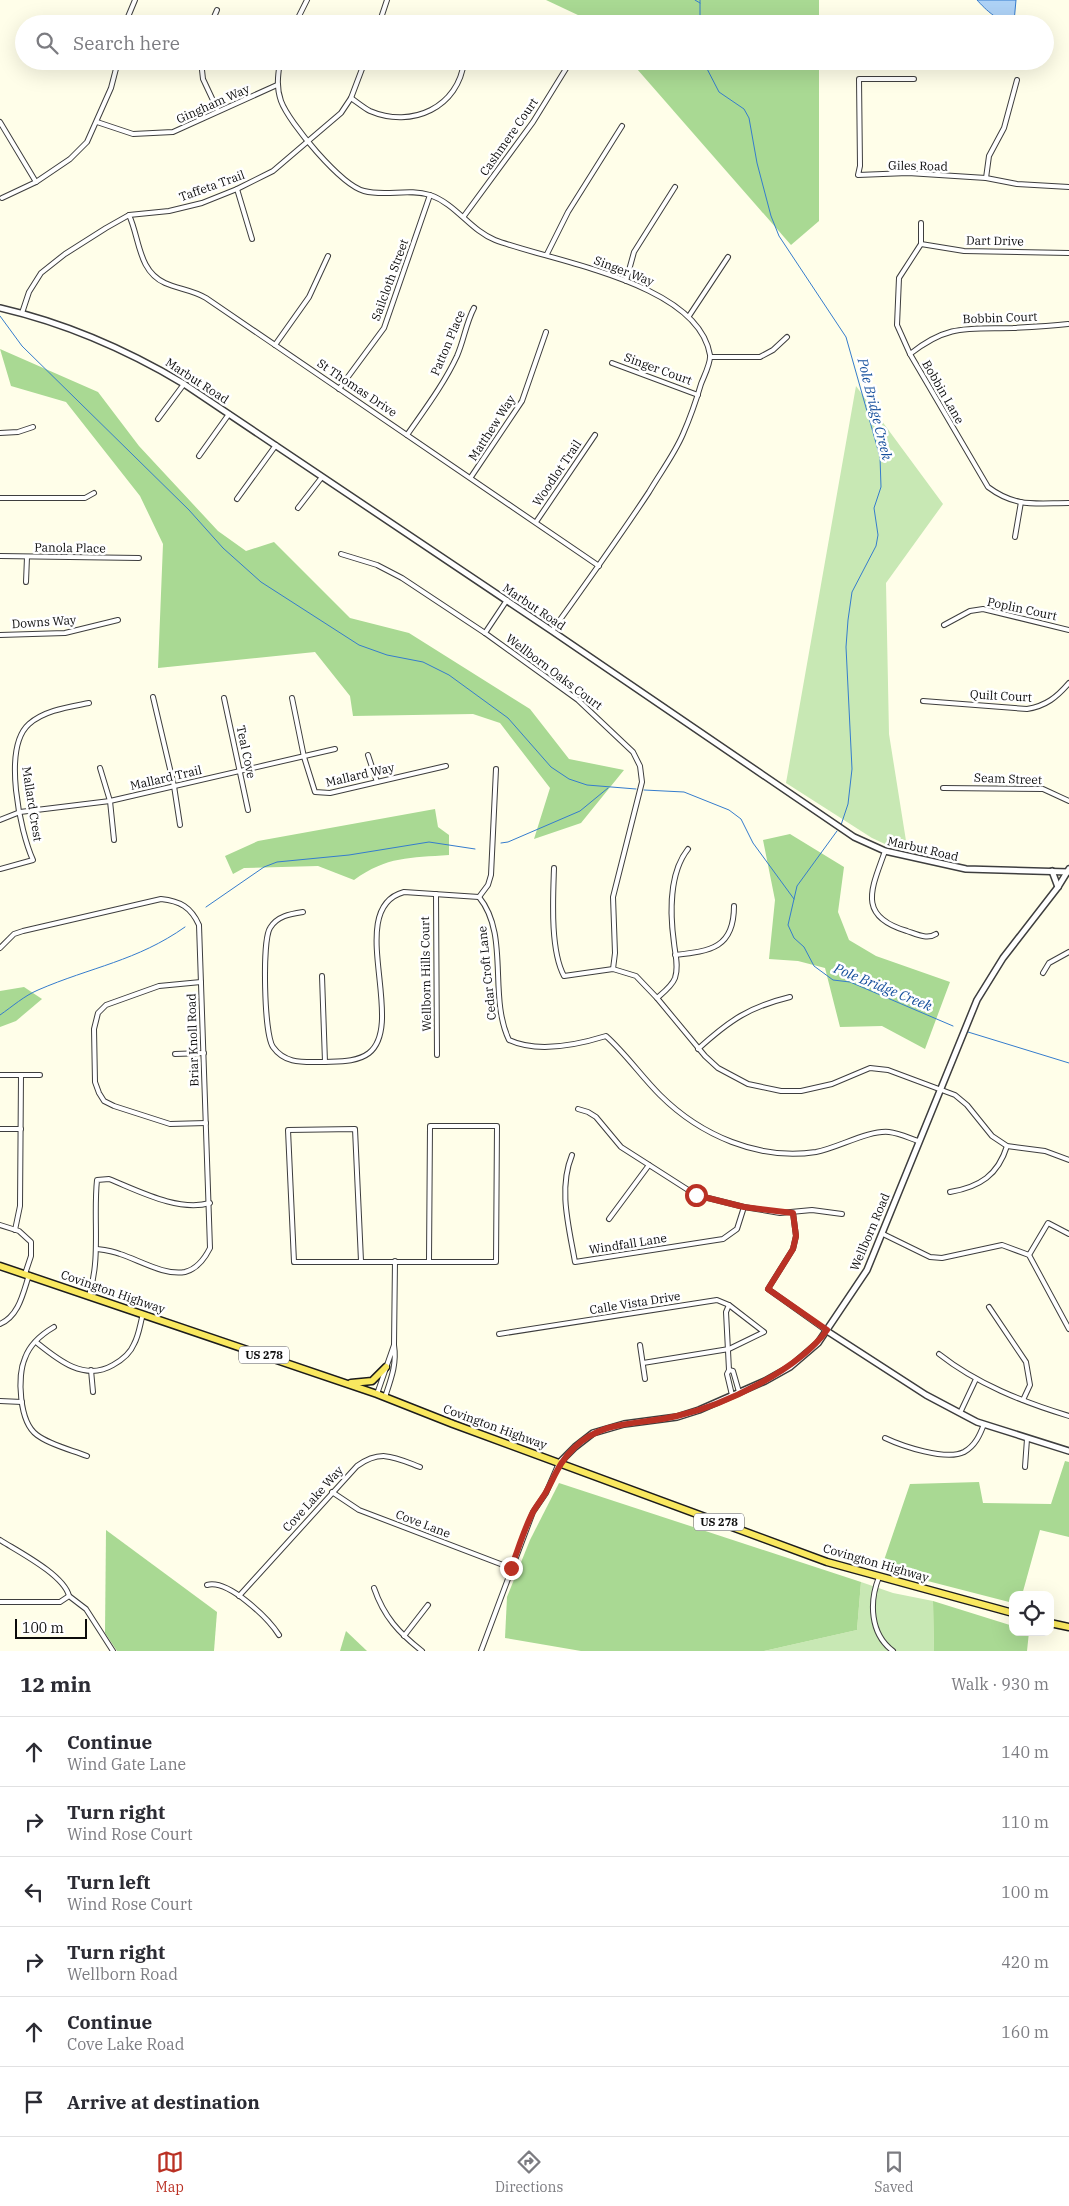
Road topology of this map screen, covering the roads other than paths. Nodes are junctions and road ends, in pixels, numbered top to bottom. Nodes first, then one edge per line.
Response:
1 (135, 0) edge
2 (307, 0) edge
3 (388, 0) edge
4 (217, 10) dead end
5 (129, 15) edge
6 (215, 15) edge
7 (300, 15) edge
8 (382, 15) edge
9 (116, 70) edge
10 (202, 70) edge
11 (278, 70) edge
12 (361, 70) edge
13 (462, 70) edge
14 (565, 70) edge
15 (914, 79) dead end
16 (1017, 80) dead end
17 (276, 84) junction
18 (351, 98) junction
19 (218, 111) junction
20 (0, 122) edge
21 (97, 122) junction
22 (622, 126) dead end
23 (307, 140) junction
24 (986, 178) junction
25 (36, 182) junction
26 (675, 186) dead end
27 (1069, 187) edge
28 (237, 189) junction
29 (430, 195) junction
30 (2, 198) dead end
31 (129, 216) junction
32 (464, 216) junction
33 (921, 223) dead end
34 (252, 239) dead end
35 (921, 244) junction
36 (1069, 253) edge
37 (547, 254) junction
38 (328, 256) dead end
39 (728, 257) dead end
40 (626, 282) junction
41 (0, 308) edge
42 (474, 308) dead end
43 (22, 313) junction
44 (689, 316) junction
45 (1068, 324) dead end
46 (546, 332) dead end
47 (787, 337) dead end
48 (275, 345) junction
49 (910, 354) junction
50 (711, 357) junction
51 (612, 363) dead end
52 (184, 384) junction
53 (339, 389) junction
54 (698, 395) junction
55 (229, 414) junction
56 (158, 418) dead end
57 (33, 428) dead end
58 (0, 434) edge
59 (407, 435) junction
60 (595, 435) dead end
61 (276, 445) junction
62 (199, 456) dead end
63 (322, 477) junction
64 (471, 477) junction
65 (94, 493) dead end
66 (0, 498) edge
67 (237, 499) dead end
68 (1021, 502) junction
69 (1069, 503) edge
70 (298, 508) dead end
71 (536, 522) junction
72 (1016, 537) dead end
73 (340, 554) dead end
74 (0, 556) edge
75 (27, 557) junction
76 (139, 558) dead end
77 (599, 566) junction
78 (26, 582) dead end
79 (507, 600) junction
80 (118, 620) dead end
81 (944, 625) dead end
82 (1069, 630) edge
83 (552, 631) junction
84 (485, 633) junction
85 (0, 635) edge
86 (1069, 683) edge
87 (153, 698) dead end
88 (224, 698) dead end
89 (292, 698) dead end
90 (923, 701) dead end
91 (89, 703) dead end
92 (335, 748) dead end
93 (368, 755) dead end
94 (304, 757) junction
95 (446, 766) dead end
96 (100, 768) dead end
97 (496, 769) dead end
98 (240, 772) junction
99 (377, 782) junction
100 (174, 786) junction
101 (943, 788) dead end
102 (110, 801) junction
103 (1069, 801) edge
104 (248, 810) dead end
105 (20, 812) junction
106 (0, 820) edge
107 (180, 825) dead end
108 (114, 840) dead end
109 (688, 849) dead end
110 (885, 851) junction
111 (554, 868) dead end
112 (0, 869) edge
113 (1052, 871) junction
114 (1069, 871) edge
115 (1058, 887) junction
116 (436, 894) junction
117 (479, 897) junction
118 (734, 906) dead end
119 (303, 912) dead end
120 (936, 934) dead end
121 (0, 948) edge
122 (1069, 952) edge
123 (675, 955) junction
124 (613, 969) junction
125 (1043, 974) dead end
126 (322, 976) dead end
127 (201, 982) junction
128 (790, 997) dead end
129 (657, 998) junction
130 (698, 1049) junction
131 (204, 1053) junction
132 (175, 1054) dead end
133 (437, 1055) dead end
134 (325, 1062) junction
135 (0, 1076) edge
136 (21, 1076) junction
137 (40, 1076) dead end
138 (940, 1089) junction
139 (578, 1109) dead end
140 (206, 1123) junction
141 (0, 1129) edge
142 (21, 1129) junction
143 (918, 1141) junction
144 (1007, 1146) junction
145 (572, 1155) dead end
146 (1069, 1160) edge
147 (649, 1165) junction
148 (950, 1192) dead end
149 (210, 1203) junction
150 (744, 1207) junction
151 (793, 1213) junction
152 (842, 1214) dead end
153 (609, 1219) dead end
154 (0, 1225) edge
155 (15, 1230) junction
156 (883, 1234) junction
157 (1069, 1234) edge
158 (97, 1248) junction
159 (1030, 1255) junction
160 (429, 1260) junction
161 (361, 1261) junction
162 (395, 1261) junction
163 (0, 1266) edge
164 (27, 1275) junction
165 (89, 1296) junction
166 (729, 1305) junction
167 (988, 1307) dead end
168 (143, 1314) junction
169 (0, 1324) edge
170 (54, 1327) dead end
171 (1069, 1329) edge
172 (827, 1330) junction
173 (499, 1334) dead end
174 (36, 1342) junction
175 (394, 1345) junction
176 (640, 1345) dead end
177 (729, 1349) junction
178 (939, 1354) dead end
179 (643, 1362) junction
180 (386, 1367) junction
181 (91, 1370) junction
182 (729, 1370) junction
183 (645, 1379) dead end
184 (976, 1379) junction
185 (348, 1383) junction
186 (94, 1392) dead end
187 (740, 1392) junction
188 (377, 1394) junction
189 (732, 1396) junction
190 (385, 1397) junction
191 (1023, 1400) junction
192 (0, 1401) edge
193 (22, 1402) junction
194 (960, 1413) junction
195 (1069, 1416) edge
196 (984, 1424) junction
197 (885, 1438) dead end
198 (1027, 1440) junction
199 (1069, 1451) edge
200 (87, 1456) dead end
201 (559, 1463) junction
202 (420, 1467) dead end
203 (1025, 1467) dead end
204 (332, 1492) junction
205 (0, 1540) edge
206 (511, 1568) junction
207 (879, 1577) junction
208 (208, 1585) dead end
209 (374, 1588) dead end
210 (69, 1596) junction
211 (239, 1596) junction
212 (0, 1602) edge
213 (428, 1605) dead end
214 (1009, 1612) edge
215 (1054, 1624) edge
216 (1069, 1627) edge
217 (279, 1635) dead end
218 (404, 1636) junction
219 (113, 1651) edge
220 (422, 1651) edge
221 (481, 1651) edge
222 (893, 1651) edge

1 - 5 street
2 - 7 street
3 - 8 street
4 - 6 street
9 - 21 street
10 - 19 street
11 - 17 street, Singer Way
12 - 18 street, Taffeta Trail
13 - 18 street
14 - 32 street, Cashmere Court
15 - 24 street, Giles Road
16 - 24 street
17 - 19 street, Gingham Way
17 - 23 street, Singer Way
18 - 23 street, Taffeta Trail
19 - 21 street, Gingham Way
20 - 25 street
21 - 25 street
22 - 37 street
23 - 28 street, Taffeta Trail
23 - 29 street, Singer Way
24 - 27 street, Giles Road
25 - 30 street
26 - 40 street
28 - 31 street, Taffeta Trail
28 - 34 street
29 - 32 street, Singer Way
29 - 53 street, Sailcloth Street
31 - 43 street, Taffeta Trail
31 - 48 street, St Thomas Drive
32 - 37 street, Singer Way
33 - 35 street
35 - 36 street, Dart Drive
35 - 49 street, Bobbin Lane
37 - 40 street, Singer Way
38 - 48 street
39 - 44 street
40 - 44 street, Singer Way
41 - 43 street, Marbut Road
42 - 59 street, Patton Place
43 - 52 street, Marbut Road
44 - 50 street, Singer Way
45 - 49 street, Bobbin Court
46 - 64 street, Matthew Way
47 - 50 street
48 - 53 street, St Thomas Drive
49 - 68 street, Bobbin Lane
50 - 54 street
51 - 54 street, Singer Court
52 - 55 street, Marbut Road
52 - 56 street
53 - 59 street, St Thomas Drive
54 - 77 street
55 - 61 street, Marbut Road
55 - 62 street
57 - 58 street
59 - 64 street, St Thomas Drive
60 - 71 street, Woodlot Trail
61 - 63 street, Marbut Road
61 - 67 street
63 - 70 street
63 - 79 street, Marbut Road
64 - 71 street, St Thomas Drive
65 - 66 street
68 - 69 street, Bobbin Lane
68 - 72 street
71 - 77 street, St Thomas Drive
73 - 84 street, Wellborn Oaks Court
74 - 75 street, Panola Place
75 - 76 street, Panola Place
75 - 78 street
77 - 83 street
79 - 83 street, Marbut Road
79 - 84 street
80 - 85 street, Downs Way
81 - 82 street, Poplin Court
83 - 110 street, Marbut Road
84 - 124 street, Wellborn Oaks Court
86 - 90 street, Quilt Court
87 - 100 street
88 - 98 street, Teal Cove
89 - 94 street, Mallard Way
91 - 105 street, Mallard Crest
92 - 94 street, Mallard Trail
93 - 99 street
94 - 98 street, Mallard Trail
94 - 99 street, Mallard Way
95 - 99 street, Mallard Way
96 - 102 street
97 - 117 street
98 - 100 street, Mallard Trail
98 - 104 street, Teal Cove
100 - 102 street, Mallard Trail
100 - 107 street
101 - 103 street, Seam Street
102 - 105 street, Mallard Trail
102 - 108 street
105 - 106 street, Mallard Trail
105 - 112 street, Mallard Crest
109 - 123 street
110 - 113 street, Marbut Road
110 - 120 street
111 - 124 street
113 - 114 street, Marbut Road
113 - 115 street
114 - 115 street, Wellborn Road
115 - 138 street, Wellborn Road
116 - 117 street
116 - 133 street, Wellborn Hills Court
116 - 134 street
117 - 143 street, Cedar Croft Lane
118 - 123 street
119 - 134 street
121 - 127 street, Briar Knoll Road
122 - 125 street
123 - 129 street
124 - 129 street
126 - 134 street
127 - 131 street, Briar Knoll Road
127 - 140 street
128 - 130 street
129 - 130 street
130 - 138 street
131 - 132 street
131 - 140 street, Briar Knoll Road
135 - 136 street
136 - 137 street
136 - 142 street
138 - 143 street, Wellborn Road
138 - 144 street
139 - 147 street
140 - 149 street, Briar Knoll Road
141 - 142 street
142 - 155 street
143 - 156 street, Wellborn Road
144 - 146 street
144 - 148 street
145 - 150 street, Windfall Lane
147 - 150 street
147 - 153 street
149 - 158 street, Briar Knoll Road
149 - 158 street
150 - 151 street
151 - 152 street
151 - 172 street
154 - 155 street
155 - 164 street
156 - 159 street
156 - 172 street, Wellborn Road
157 - 159 street
158 - 165 street
159 - 171 street
160 - 160 street
160 - 162 street
161 - 161 street
161 - 162 street
162 - 175 street
163 - 164 main road, Covington Highway / US 278
164 - 165 main road, Covington Highway / US 278
164 - 169 street
165 - 168 main road, Covington Highway / US 278
166 - 173 street, Calle Vista Drive
166 - 177 street
166 - 177 street
167 - 191 street
168 - 181 street
168 - 185 main road, Covington Highway / US 278
170 - 174 street
172 - 187 street, Wellborn Road
172 - 194 street
174 - 181 street
174 - 193 street
175 - 180 street
175 - 190 street
176 - 179 street
177 - 179 street
177 - 182 street
178 - 184 street
179 - 183 street
180 - 185 main road
180 - 188 street
181 - 186 street
182 - 187 street
182 - 189 street
184 - 191 street
184 - 194 street
185 - 188 main road, Covington Highway / US 278
187 - 189 street, Wellborn Road
188 - 190 main road, Covington Highway / US 278
189 - 201 street, Wellborn Road
190 - 201 main road, Covington Highway / US 278
191 - 195 street
192 - 193 street
193 - 200 street
194 - 196 street
196 - 197 street
196 - 198 street
198 - 199 street
198 - 203 street
201 - 206 street
201 - 207 main road, Covington Highway / US 278
202 - 204 street, Cove Lake Way
204 - 206 street, Cove Lane
204 - 211 street, Cove Lake Way
205 - 210 street
206 - 221 street
207 - 214 main road, Covington Highway / US 278
207 - 222 street
208 - 211 street
209 - 218 street
210 - 212 street
210 - 219 street
211 - 217 street
213 - 218 street
215 - 216 main road
218 - 220 street

